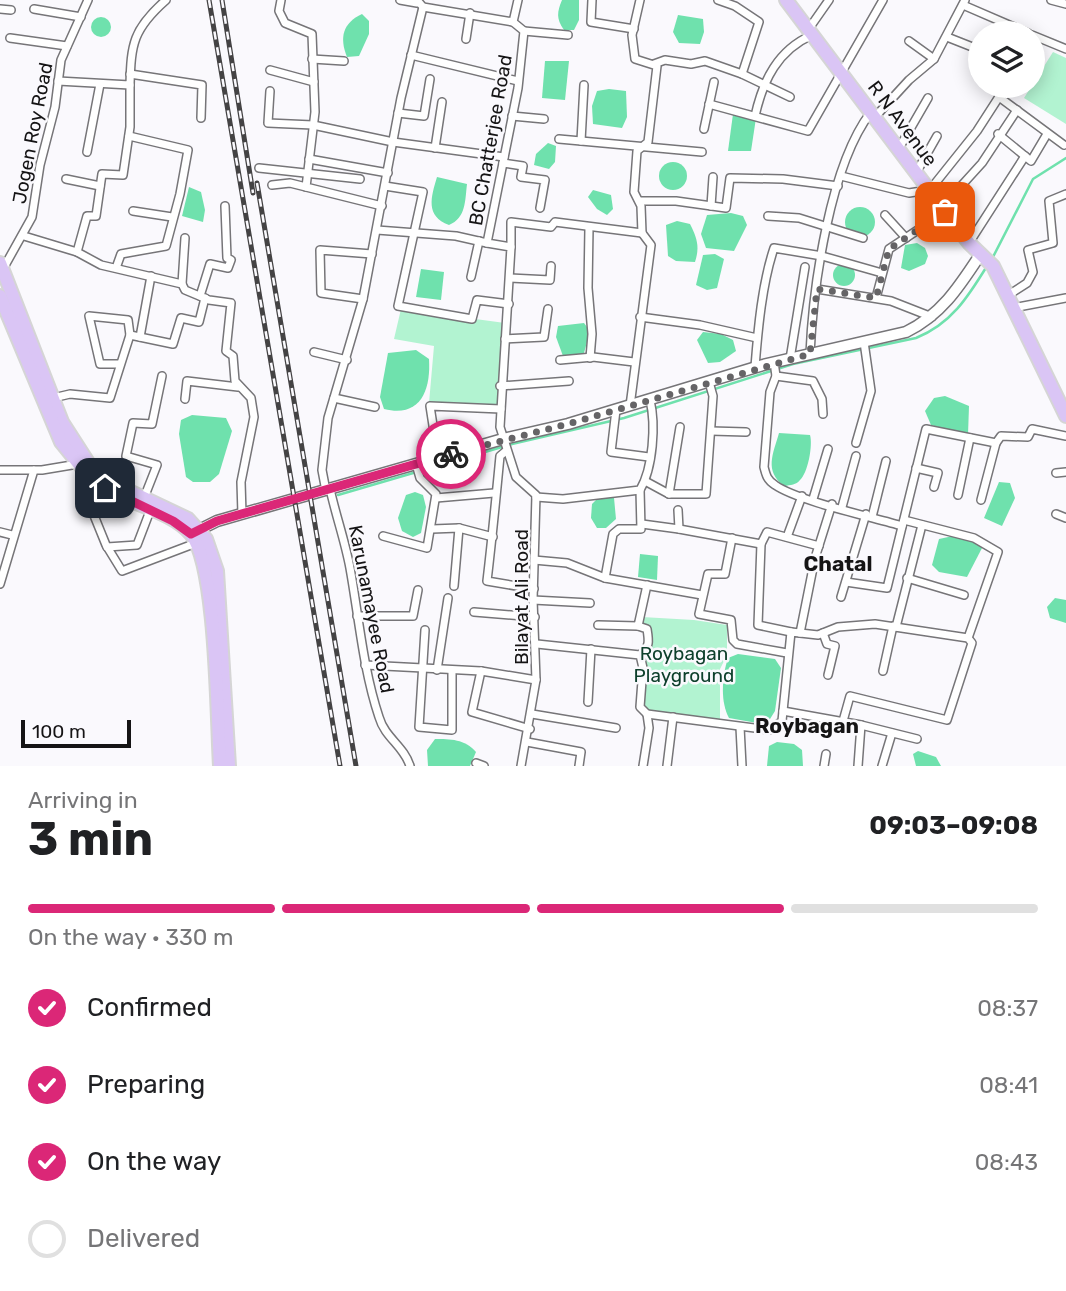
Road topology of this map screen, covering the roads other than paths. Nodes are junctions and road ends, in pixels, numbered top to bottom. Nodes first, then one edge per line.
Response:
1 (88, 0) edge
2 (166, 0) edge
3 (281, 0) edge
4 (400, 0) edge
5 (518, 0) edge
6 (592, 0) edge
7 (640, 0) edge
8 (719, 0) edge
9 (829, 0) edge
10 (883, 0) edge
11 (1051, 0) edge
12 (419, 3) edge
13 (736, 3) edge
14 (792, 3) edge
15 (964, 3) edge
16 (1066, 4) edge
17 (0, 9) edge
18 (34, 9) dead end
19 (10, 10) dead end
20 (470, 13) junction
21 (81, 17) junction
22 (999, 21) edge
23 (513, 22) junction
24 (634, 29) junction
25 (524, 31) junction
26 (810, 32) junction
27 (568, 35) dead end
28 (947, 37) junction
29 (10, 38) dead end
30 (466, 39) dead end
31 (909, 41) dead end
32 (1045, 42) edge
33 (968, 45) edge
34 (67, 46) junction
35 (1066, 49) edge
36 (411, 55) junction
37 (312, 59) junction
38 (934, 59) junction
39 (344, 61) dead end
40 (654, 64) junction
41 (270, 70) dead end
42 (130, 74) junction
43 (743, 74) junction
44 (842, 75) junction
45 (430, 79) dead end
46 (58, 81) junction
47 (518, 81) junction
48 (314, 82) junction
49 (714, 82) dead end
50 (100, 84) junction
51 (130, 85) junction
52 (584, 85) dead end
53 (764, 85) junction
54 (270, 92) dead end
55 (790, 97) dead end
56 (928, 98) dead end
57 (998, 98) edge
58 (1000, 98) edge
59 (442, 102) dead end
60 (709, 104) junction
61 (1017, 110) junction
62 (398, 113) junction
63 (873, 114) junction
64 (512, 116) junction
65 (755, 116) junction
66 (201, 118) dead end
67 (544, 119) dead end
68 (313, 125) junction
69 (704, 129) dead end
70 (998, 134) junction
71 (1047, 134) junction
72 (129, 136) junction
73 (937, 136) dead end
74 (559, 139) dead end
75 (580, 141) junction
76 (393, 142) junction
77 (1064, 145) dead end
78 (643, 146) junction
79 (435, 148) junction
80 (898, 150) junction
81 (86, 152) dead end
82 (702, 152) dead end
83 (1025, 156) junction
84 (309, 159) junction
85 (503, 160) junction
86 (259, 168) dead end
87 (307, 171) junction
88 (388, 173) junction
89 (916, 173) junction
90 (841, 176) junction
91 (713, 177) dead end
92 (66, 179) dead end
93 (360, 179) dead end
94 (272, 185) dead end
95 (100, 186) junction
96 (386, 186) junction
97 (838, 186) junction
98 (306, 187) junction
99 (929, 190) junction
100 (1066, 194) edge
101 (640, 201) junction
102 (968, 201) dead end
103 (225, 206) dead end
104 (382, 206) junction
105 (711, 206) junction
106 (540, 208) dead end
107 (133, 211) dead end
108 (947, 214) junction
109 (885, 215) dead end
110 (768, 216) dead end
111 (172, 217) junction
112 (828, 226) junction
113 (589, 228) junction
114 (377, 229) junction
115 (414, 233) junction
116 (642, 233) junction
117 (24, 236) junction
118 (184, 238) dead end
119 (863, 238) dead end
120 (906, 238) junction
121 (483, 242) junction
122 (969, 243) junction
123 (511, 247) junction
124 (77, 252) junction
125 (372, 254) junction
126 (822, 256) junction
127 (986, 260) junction
128 (1, 266) edge
129 (551, 266) dead end
130 (805, 267) dead end
131 (116, 268) junction
132 (882, 273) junction
133 (151, 276) junction
134 (471, 277) dead end
135 (510, 278) junction
136 (182, 285) junction
137 (817, 289) junction
138 (0, 296) edge
139 (202, 297) junction
140 (876, 298) junction
141 (1066, 298) edge
142 (363, 299) junction
143 (1010, 302) junction
144 (509, 304) junction
145 (548, 309) dead end
146 (640, 317) junction
147 (932, 317) junction
148 (130, 335) junction
149 (140, 337) junction
150 (757, 338) junction
151 (505, 339) junction
152 (864, 342) junction
153 (314, 352) dead end
154 (810, 354) junction
155 (590, 358) junction
156 (790, 359) junction
157 (347, 360) junction
158 (561, 360) dead end
159 (634, 362) junction
160 (774, 362) junction
161 (120, 364) junction
162 (755, 368) junction
163 (162, 376) dead end
164 (776, 376) junction
165 (569, 381) dead end
166 (709, 382) junction
167 (500, 386) junction
168 (238, 387) junction
169 (53, 398) junction
170 (334, 398) junction
171 (184, 399) dead end
172 (650, 400) junction
173 (630, 406) junction
174 (375, 407) dead end
175 (501, 410) junction
176 (616, 410) junction
177 (823, 414) dead end
178 (1066, 416) edge
179 (680, 427) dead end
180 (711, 431) junction
181 (746, 432) dead end
182 (1066, 436) edge
183 (970, 438) junction
184 (503, 439) junction
185 (856, 443) dead end
186 (996, 443) junction
187 (828, 449) dead end
188 (506, 451) junction
189 (856, 456) dead end
190 (649, 457) junction
191 (438, 458) junction
192 (886, 461) dead end
193 (78, 464) junction
194 (416, 464) junction
195 (916, 468) junction
196 (0, 470) edge
197 (34, 470) junction
198 (1056, 472) dead end
199 (1066, 472) edge
200 (645, 481) junction
201 (934, 487) dead end
202 (328, 490) junction
203 (640, 490) junction
204 (111, 492) junction
205 (494, 493) junction
206 (669, 494) junction
207 (802, 495) junction
208 (958, 495) dead end
209 (536, 497) junction
210 (144, 498) junction
211 (436, 498) junction
212 (813, 499) junction
213 (981, 500) dead end
214 (832, 505) junction
215 (842, 507) junction
216 (678, 510) dead end
217 (150, 511) junction
218 (242, 514) junction
219 (1056, 514) dead end
220 (869, 515) junction
221 (1066, 518) edge
222 (903, 523) junction
223 (642, 524) junction
224 (922, 525) junction
225 (458, 528) junction
226 (679, 529) junction
227 (432, 530) junction
228 (0, 533) edge
229 (12, 535) junction
230 (196, 535) junction
231 (383, 536) dead end
232 (493, 537) junction
233 (787, 537) junction
234 (732, 538) junction
235 (761, 544) junction
236 (819, 546) junction
237 (107, 547) junction
238 (534, 560) junction
239 (605, 578) junction
240 (907, 578) junction
241 (846, 582) junction
242 (0, 584) edge
243 (647, 585) junction
244 (454, 586) dead end
245 (534, 589) junction
246 (418, 590) dead end
247 (964, 594) dead end
248 (702, 595) junction
249 (841, 597) dead end
250 (448, 598) dead end
251 (533, 600) junction
252 (590, 603) dead end
253 (474, 612) dead end
254 (358, 616) junction
255 (535, 617) junction
256 (598, 625) dead end
257 (638, 626) junction
258 (895, 626) junction
259 (425, 630) dead end
260 (791, 632) junction
261 (800, 633) junction
262 (823, 633) junction
263 (968, 638) junction
264 (537, 644) junction
265 (591, 649) junction
266 (787, 653) junction
267 (640, 655) junction
268 (365, 665) junction
269 (421, 669) junction
270 (437, 670) junction
271 (452, 671) junction
272 (481, 671) junction
273 (883, 671) dead end
274 (828, 675) dead end
275 (536, 680) junction
276 (588, 702) dead end
277 (783, 711) junction
278 (532, 714) junction
279 (647, 714) junction
280 (673, 717) junction
281 (843, 720) junction
282 (861, 725) junction
283 (740, 727) junction
284 (616, 728) dead end
285 (530, 729) junction
286 (892, 733) junction
287 (917, 739) dead end
288 (527, 742) junction
289 (825, 754) dead end
290 (220, 766) edge
291 (229, 766) edge
292 (410, 766) edge
293 (521, 766) edge
294 (579, 766) edge
295 (643, 766) edge
296 (667, 766) edge
297 (742, 766) edge
298 (824, 766) edge
299 (858, 766) edge
300 (882, 766) edge

1 - 21 street, Jogen Roy Road
2 - 42 street
3 - 37 street
4 - 12 street
5 - 23 street
6 - 24 street
7 - 24 street
8 - 13 street
9 - 26 street
10 - 44 street
11 - 16 street
12 - 20 street
12 - 36 street, Karunamayee Road
13 - 43 street
14 - 26 main road, R N Avenue
15 - 22 street
15 - 28 street
17 - 19 street
18 - 21 street
20 - 23 street
20 - 30 street
21 - 34 street, Jogen Roy Road
23 - 25 street, BC Chatterjee Road
24 - 40 street
25 - 27 street
25 - 47 street, BC Chatterjee Road
26 - 44 main road, R N Avenue
26 - 53 street
28 - 33 street
28 - 38 street
29 - 34 street
31 - 38 street
32 - 35 street
34 - 46 street, Jogen Roy Road
36 - 47 street
36 - 62 street, Karunamayee Road
37 - 39 street
37 - 48 street
38 - 63 street
40 - 43 street
40 - 78 street
41 - 48 street
42 - 51 street
42 - 66 street
43 - 53 street
44 - 63 main road, R N Avenue
44 - 65 street
45 - 62 street
46 - 50 street
46 - 117 street, Jogen Roy Road
47 - 64 street, BC Chatterjee Road
48 - 68 street
49 - 60 street
50 - 51 street
50 - 81 street
51 - 72 street
52 - 75 street
53 - 55 street
53 - 65 street
54 - 68 street
56 - 80 street
57 - 99 street
58 - 61 street
59 - 79 street
60 - 65 street
60 - 69 street
61 - 70 street
61 - 71 street
62 - 76 street, Karunamayee Road
63 - 80 main road, R N Avenue
63 - 90 street
64 - 67 street
64 - 85 street, BC Chatterjee Road
68 - 76 street
68 - 84 street
70 - 83 street
70 - 108 street
71 - 77 street
71 - 83 street
72 - 95 street
72 - 111 street
73 - 89 street
74 - 75 street
75 - 78 street
76 - 79 street
76 - 88 street, Karunamayee Road
78 - 82 street
78 - 101 street
79 - 85 street
80 - 89 main road, R N Avenue
83 - 122 street
84 - 87 street
84 - 88 street
85 - 106 street
85 - 121 street, BC Chatterjee Road
86 - 87 street
87 - 93 street
87 - 98 street
88 - 96 street, Karunamayee Road
89 - 99 main road, R N Avenue
90 - 97 street
90 - 99 street
91 - 105 street
92 - 95 street
94 - 98 street
95 - 124 street
96 - 104 street, Karunamayee Road
96 - 115 street
97 - 105 street
97 - 112 street
98 - 104 street
99 - 108 main road, R N Avenue
100 - 143 street
101 - 105 street
101 - 116 street
102 - 108 street
103 - 139 street
104 - 114 street, Karunamayee Road
107 - 111 street
108 - 120 street
108 - 122 main road, R N Avenue
109 - 120 street
110 - 112 street
111 - 131 street
112 - 119 street
112 - 126 street
113 - 116 street
113 - 123 street
113 - 155 street
114 - 115 street
114 - 125 street, Karunamayee Road
115 - 121 street
115 - 144 street
116 - 146 street
117 - 124 street
117 - 128 street, Jogen Roy Road
118 - 136 street
120 - 132 street
121 - 123 street, BC Chatterjee Road
121 - 134 street
122 - 127 main road, R N Avenue
123 - 135 street
124 - 131 street
125 - 142 street, Karunamayee Road
125 - 142 street
126 - 132 street
126 - 137 street
126 - 150 street
127 - 143 main road, R N Avenue
127 - 147 street
128 - 169 main road
129 - 135 street
130 - 156 street
131 - 133 street
132 - 140 street
133 - 136 street
133 - 149 street
135 - 144 street
136 - 139 street
137 - 140 street
137 - 154 street
138 - 193 main road
139 - 149 street
139 - 168 street
140 - 147 street
141 - 143 street
142 - 157 street, Karunamayee Road
143 - 178 main road, R N Avenue
144 - 151 street
145 - 151 street
146 - 150 street
146 - 159 street
147 - 152 street
148 - 149 street
148 - 161 street
148 - 161 street
150 - 162 street
151 - 167 street
152 - 154 street
152 - 185 street
153 - 157 street
154 - 156 street
155 - 158 street
155 - 159 street
156 - 160 street
157 - 170 street, Karunamayee Road
159 - 173 street
160 - 162 street
160 - 164 street
161 - 169 street
162 - 166 street
163 - 210 street
164 - 177 street
164 - 207 street
165 - 167 street
166 - 172 street
166 - 180 street
167 - 175 street
168 - 171 street
168 - 218 street
169 - 210 main road
170 - 174 street
170 - 202 street, Karunamayee Road
172 - 173 street
172 - 190 street
173 - 176 street
175 - 184 street
175 - 191 street
176 - 184 street
176 - 190 street
179 - 206 street
180 - 181 street
180 - 206 street
182 - 186 street
183 - 186 street
183 - 195 street
183 - 208 street
184 - 188 street
184 - 191 street
186 - 213 street
187 - 212 street
188 - 205 street
188 - 209 street
189 - 215 street
190 - 200 street
191 - 194 street
192 - 220 street
193 - 197 street
193 - 204 main road
194 - 202 street
194 - 211 street
195 - 201 street
195 - 222 street
196 - 197 street
197 - 229 street
198 - 199 street
200 - 203 street
200 - 206 street
202 - 218 street
202 - 254 street, Karunamayee Road
203 - 209 street
203 - 223 street
204 - 217 main road
204 - 237 street
205 - 211 street
205 - 232 street
207 - 212 street
207 - 233 street
209 - 238 street, Bilayat Ali Road
210 - 230 main road
211 - 227 street
212 - 214 street
214 - 215 street
214 - 236 street
215 - 220 street
216 - 226 street
217 - 230 main road
217 - 237 street
218 - 230 street
219 - 221 street
220 - 222 street
220 - 241 street
222 - 224 street
222 - 241 street
223 - 226 street
223 - 239 street
224 - 240 street
224 - 263 street
225 - 227 street
225 - 232 street
225 - 244 street
226 - 234 street
227 - 231 street
228 - 229 street
229 - 242 street
230 - 237 street
230 - 290 main road
230 - 291 main road
232 - 245 street
233 - 235 street
233 - 236 street
234 - 235 street
234 - 248 street
235 - 260 street
236 - 261 street
238 - 239 street
238 - 245 street, Bilayat Ali Road
239 - 243 street
240 - 247 street
240 - 258 street
241 - 249 street
243 - 248 street
243 - 257 street
245 - 251 street, Bilayat Ali Road
246 - 254 street
248 - 266 street
250 - 270 street
251 - 252 street
251 - 255 street, Bilayat Ali Road
253 - 255 street
254 - 268 street, Karunamayee Road
255 - 264 street, Bilayat Ali Road
256 - 257 street
257 - 267 street
258 - 262 street
258 - 263 street
258 - 273 street
259 - 269 street
260 - 261 street
260 - 266 street
261 - 262 street
262 - 274 street
263 - 281 street
264 - 265 street
264 - 275 street, Bilayat Ali Road
265 - 267 street
265 - 276 street
266 - 277 street
267 - 279 street
268 - 269 street
268 - 292 street, Karunamayee Road
269 - 270 street
269 - 271 street
270 - 271 street
271 - 272 street
272 - 275 street
272 - 285 street
275 - 278 street, Bilayat Ali Road
277 - 281 street
277 - 283 street
278 - 284 street
278 - 285 street, Bilayat Ali Road
279 - 280 street
279 - 295 street
280 - 283 street
280 - 296 street
281 - 282 street
282 - 286 street
282 - 299 street
283 - 297 street
285 - 288 street, Bilayat Ali Road
286 - 287 street
286 - 300 street
288 - 293 street, Bilayat Ali Road
288 - 294 street
289 - 298 street

